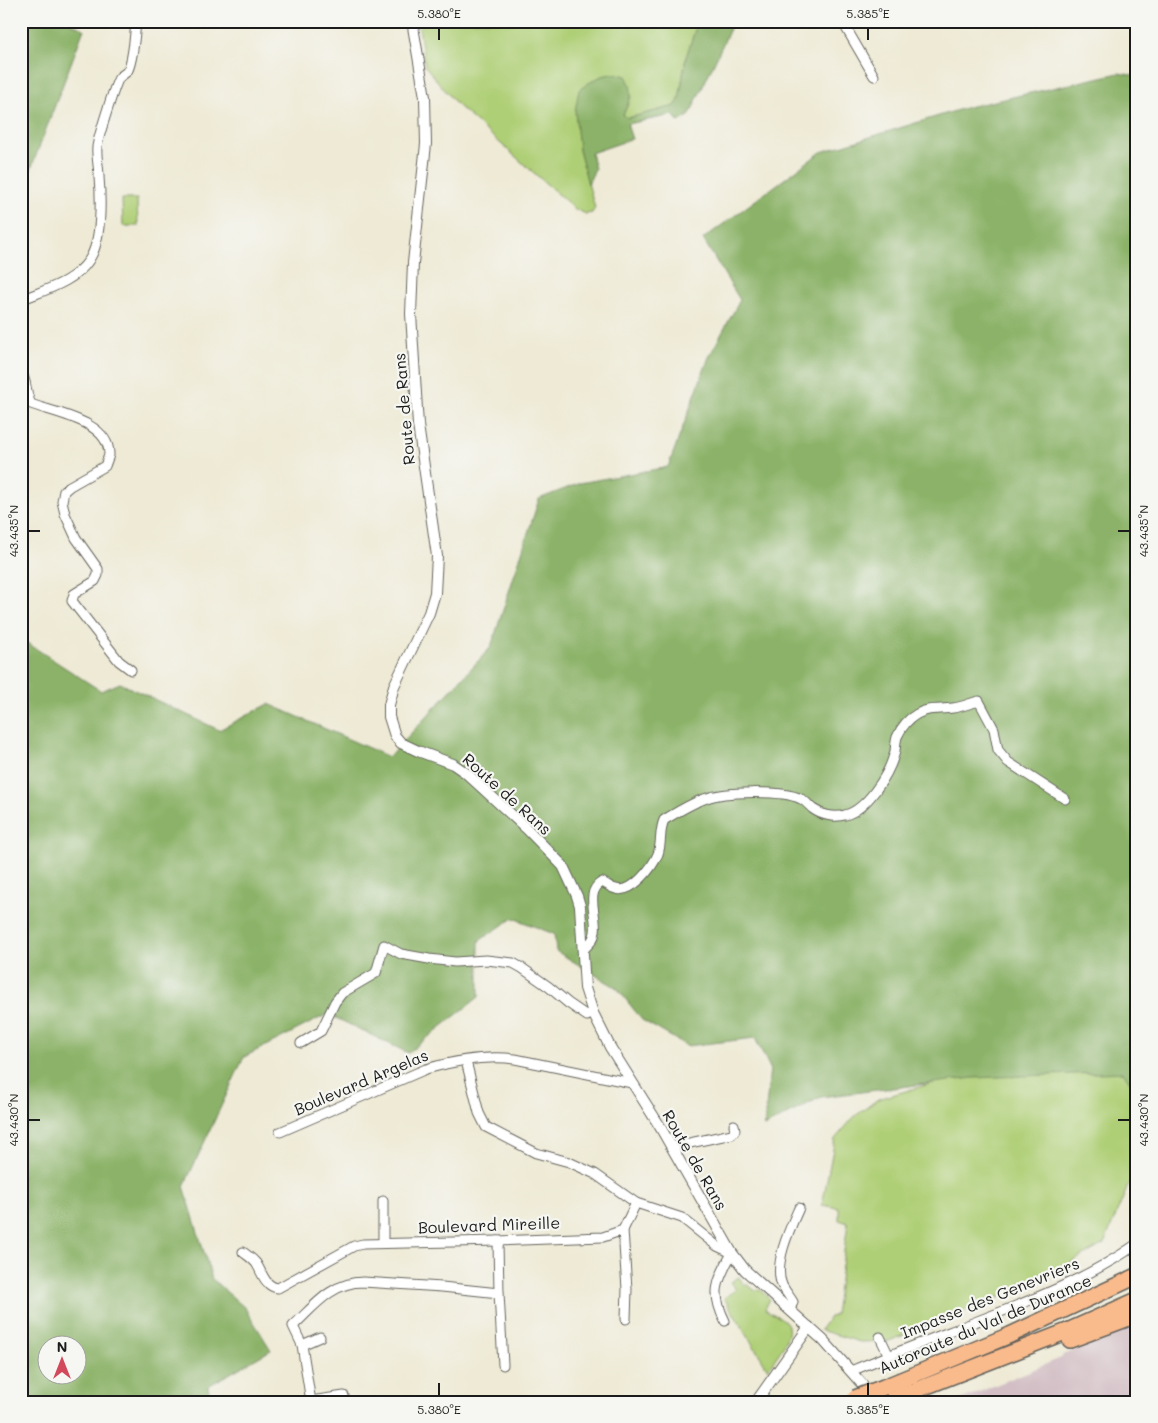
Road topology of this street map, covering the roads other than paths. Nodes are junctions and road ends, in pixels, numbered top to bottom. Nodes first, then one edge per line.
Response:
1 (136, 21) edge
2 (412, 21) edge
3 (842, 21) edge
4 (874, 76) dead end
5 (21, 300) edge
6 (21, 372) edge
7 (131, 670) dead end
8 (1065, 799) dead end
9 (584, 949) junction
10 (593, 1013) junction
11 (301, 1043) dead end
12 (466, 1061) junction
13 (632, 1083) junction
14 (734, 1125) dead end
15 (280, 1132) dead end
16 (671, 1148) junction
17 (383, 1201) dead end
18 (636, 1203) junction
19 (798, 1208) dead end
20 (623, 1230) junction
21 (498, 1241) junction
22 (384, 1243) junction
23 (1137, 1244) edge
24 (243, 1252) dead end
25 (732, 1253) junction
26 (1137, 1268) edge
27 (1137, 1276) edge
28 (499, 1293) junction
29 (1137, 1300) edge
30 (790, 1310) junction
31 (1137, 1315) edge
32 (626, 1319) dead end
33 (725, 1321) dead end
34 (809, 1328) junction
35 (1010, 1335) junction
36 (320, 1337) dead end
37 (880, 1337) dead end
38 (302, 1345) junction
39 (889, 1356) junction
40 (503, 1365) dead end
41 (851, 1370) junction
42 (862, 1384) dead end
43 (344, 1396) dead end
44 (888, 1396) edge
45 (850, 1400) edge
46 (311, 1401) edge
47 (756, 1402) edge

1 - 5 street
2 - 9 street, Route de Rans
3 - 4 street
6 - 7 street
8 - 9 street
9 - 10 street, Route de Rans
10 - 11 street
10 - 13 street, Route de Rans
12 - 13 street, Boulevard Argelas
12 - 15 street, Boulevard Argelas
12 - 18 street
13 - 16 street, Route de Rans
14 - 16 street
16 - 25 street, Route de Rans
17 - 22 street
18 - 20 street
18 - 25 street
19 - 30 street
20 - 21 street, Boulevard Mireille
20 - 32 street
21 - 22 street, Boulevard Mireille
21 - 28 street
22 - 24 street, Boulevard Mireille
23 - 39 street, Impasse des Genevriers
25 - 30 street, Route de Rans
25 - 33 street
26 - 35 highway
27 - 35 highway, Autoroute du Val de Durance
28 - 38 street
28 - 40 street
29 - 44 highway, Autoroute du Val de Durance
30 - 34 street, Route de Rans
31 - 44 highway
34 - 41 street, Route de Rans
34 - 47 street
35 - 44 highway, Autoroute du Val de Durance
36 - 38 street
37 - 39 street
38 - 46 street
39 - 41 street, Impasse des Genevriers
41 - 42 street, Route de Rans
43 - 46 street
44 - 45 highway, Autoroute du Val de Durance, bridge

